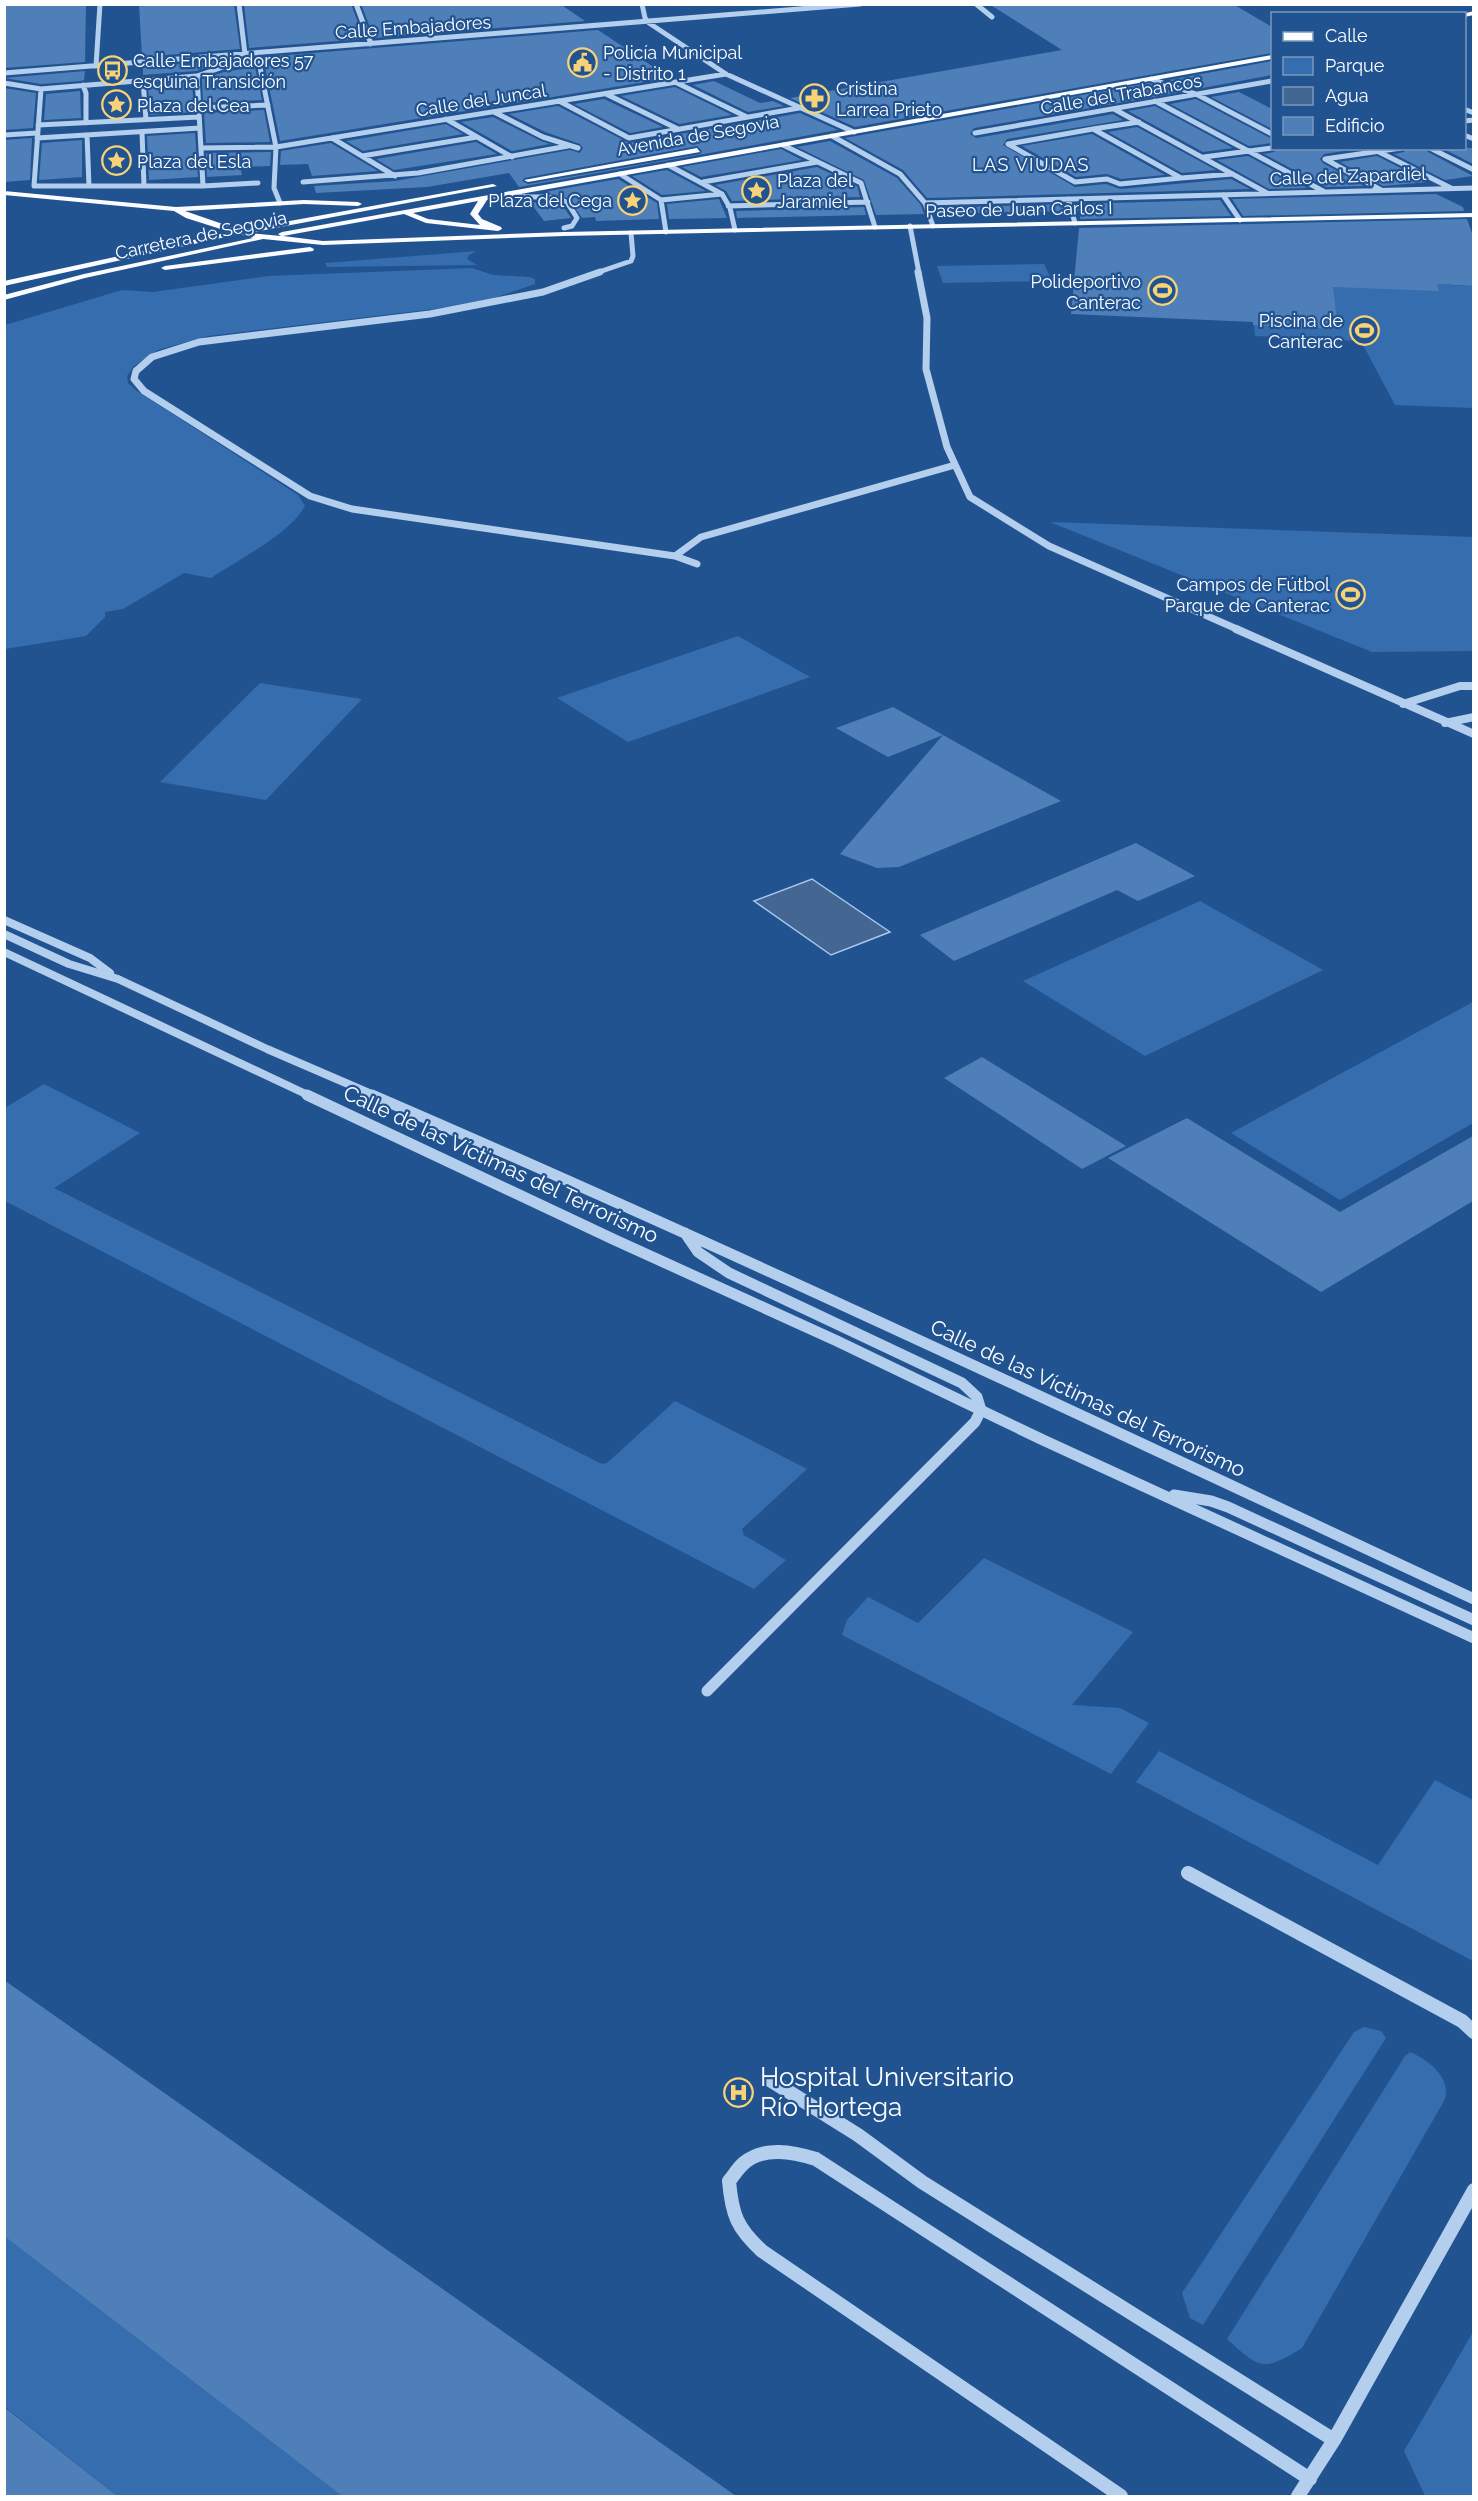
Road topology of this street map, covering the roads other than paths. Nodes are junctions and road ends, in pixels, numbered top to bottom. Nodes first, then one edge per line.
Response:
1 (100, 4) edge
2 (239, 4) edge
3 (356, 4) edge
4 (642, 4) edge
5 (860, 4) edge
6 (976, 4) edge
7 (992, 17) dead end
8 (649, 23) junction
9 (371, 44) junction
10 (1271, 50) edge
11 (258, 53) junction
12 (245, 54) junction
13 (1271, 57) edge
14 (259, 61) junction
15 (96, 66) junction
16 (4, 73) edge
17 (726, 74) junction
18 (197, 76) junction
19 (1151, 79) junction
20 (143, 80) junction
21 (1271, 81) edge
22 (675, 82) junction
23 (4, 83) edge
24 (83, 85) junction
25 (40, 89) junction
26 (606, 94) junction
27 (1196, 94) junction
28 (558, 101) junction
29 (1155, 101) junction
30 (268, 105) junction
31 (199, 108) junction
32 (799, 108) junction
33 (1114, 109) junction
34 (494, 112) junction
35 (199, 117) junction
36 (747, 117) junction
37 (446, 119) junction
38 (146, 120) junction
39 (1139, 122) junction
40 (86, 123) junction
41 (38, 125) junction
42 (839, 126) junction
43 (200, 129) junction
44 (679, 129) junction
45 (1094, 129) junction
46 (142, 132) junction
47 (854, 132) junction
48 (975, 133) dead end
49 (1271, 133) edge
50 (4, 135) edge
51 (37, 135) junction
52 (87, 135) junction
53 (832, 136) junction
54 (477, 137) junction
55 (332, 138) junction
56 (783, 145) junction
57 (568, 146) junction
58 (276, 147) junction
59 (201, 148) junction
60 (578, 148) dead end
61 (1271, 148) edge
62 (1390, 150) edge
63 (1434, 150) edge
64 (1247, 151) junction
65 (1379, 152) junction
66 (362, 156) junction
67 (512, 157) junction
68 (1204, 157) junction
69 (818, 162) junction
70 (668, 165) junction
71 (1473, 170) edge
72 (620, 174) junction
73 (1233, 174) junction
74 (395, 176) junction
75 (1181, 178) junction
76 (303, 182) dead end
77 (518, 182) dead end
78 (703, 182) junction
79 (258, 183) dead end
80 (498, 185) dead end
81 (89, 186) junction
82 (144, 186) junction
83 (203, 186) junction
84 (1473, 188) edge
85 (1453, 189) junction
86 (1382, 191) junction
87 (1326, 192) junction
88 (4, 193) edge
89 (508, 194) junction
90 (722, 194) junction
91 (1268, 194) junction
92 (1223, 195) junction
93 (484, 198) junction
94 (1068, 199) junction
95 (661, 200) junction
96 (868, 202) junction
97 (280, 203) junction
98 (925, 203) junction
99 (260, 204) junction
100 (377, 206) junction
101 (728, 206) junction
102 (176, 209) junction
103 (406, 213) junction
104 (1473, 215) edge
105 (189, 216) junction
106 (1240, 220) junction
107 (426, 221) junction
108 (1075, 223) junction
109 (222, 226) junction
110 (910, 226) junction
111 (933, 226) junction
112 (875, 227) junction
113 (495, 229) junction
114 (240, 231) junction
115 (564, 231) junction
116 (735, 231) junction
117 (666, 232) junction
118 (631, 233) junction
119 (264, 237) junction
120 (403, 238) junction
121 (358, 242) junction
122 (177, 244) junction
123 (84, 276) junction
124 (4, 284) edge
125 (4, 298) edge
126 (955, 465) junction
127 (675, 556) junction
128 (697, 564) dead end
129 (1473, 686) edge
130 (1403, 704) junction
131 (1473, 717) edge
132 (1444, 723) junction
133 (1473, 734) edge
134 (4, 920) edge
135 (4, 934) edge
136 (4, 952) edge
137 (118, 979) junction
138 (685, 1233) junction
139 (981, 1410) junction
140 (1158, 1492) junction
141 (1473, 1599) edge
142 (1473, 1620) edge
143 (1473, 1638) edge
144 (708, 1691) dead end
145 (1188, 1873) dead end
146 (1473, 2032) edge
147 (770, 2080) dead end
148 (1473, 2190) edge
149 (1334, 2440) junction
150 (1310, 2479) junction
151 (1121, 2496) edge
152 (1298, 2496) edge

1 - 15 street
2 - 12 street
3 - 9 street
4 - 8 street
5 - 8 street, Calle Embajadores
6 - 7 street
8 - 9 street, Calle Embajadores
8 - 17 street
9 - 11 street, Calle Embajadores
10 - 42 main road, Avenida de Segovia
11 - 12 street, Calle Embajadores
11 - 14 street
12 - 15 street, Calle Embajadores
13 - 19 main road, Avenida de Segovia
14 - 18 street
14 - 30 street
15 - 16 street, Calle Embajadores
17 - 22 street, Calle del Juncal
17 - 32 street
18 - 20 street
18 - 31 street
19 - 27 street
19 - 47 main road, Avenida de Segovia
20 - 24 street
20 - 38 street
21 - 27 street, Calle del Trabancos
22 - 26 street, Calle del Juncal
22 - 36 street
23 - 25 street
24 - 25 street
24 - 40 street
25 - 41 street
26 - 28 street, Calle del Juncal
26 - 44 street
27 - 29 street, Calle del Trabancos
27 - 49 street
28 - 34 street, Calle del Juncal
28 - 44 street
29 - 33 street, Calle del Trabancos
29 - 64 street
30 - 31 street
30 - 58 street
31 - 35 street
32 - 36 street
32 - 42 street
33 - 39 street
33 - 48 street, Calle del Trabancos
34 - 37 street, Calle del Juncal
34 - 57 street
35 - 38 street
35 - 43 street
36 - 44 street
37 - 54 street
37 - 55 street, Calle del Juncal
38 - 40 street
39 - 45 street
39 - 68 street
40 - 41 street
41 - 51 street
42 - 47 street
42 - 77 main road, Avenida de Segovia
43 - 46 street
43 - 59 street
45 - 75 street
45 - 75 street
46 - 52 street
46 - 82 street
47 - 53 main road, Avenida de Segovia
50 - 51 street
51 - 52 street
51 - 81 street
52 - 81 street
53 - 56 main road, Avenida de Segovia
53 - 98 street
54 - 66 street
54 - 67 street
55 - 58 street, Calle del Juncal
55 - 66 street
56 - 69 street
56 - 70 main road, Avenida de Segovia
57 - 60 street
57 - 67 street
58 - 59 street, Calle del Juncal
58 - 97 street
59 - 83 street
61 - 64 street
62 - 65 street
63 - 71 street
64 - 68 street
64 - 87 street
65 - 85 street
65 - 86 street
66 - 74 street
67 - 74 street
68 - 73 street
69 - 78 street
69 - 96 street
70 - 72 main road, Avenida de Segovia
70 - 78 street
72 - 89 main road, Avenida de Segovia
72 - 95 street
73 - 75 street
73 - 91 street
74 - 76 street
78 - 90 street
79 - 83 street
80 - 100 main road
81 - 82 street
82 - 83 street
84 - 85 street, Calle del Zapardiel
85 - 86 street, Calle del Zapardiel
86 - 87 street, Calle del Zapardiel
87 - 91 street, Calle del Zapardiel
88 - 102 main road, Paseo de Juan Carlos I
89 - 93 main road, Avenida de Segovia
89 - 115 street
90 - 95 street
90 - 101 street
91 - 92 street, Calle del Zapardiel
92 - 94 street, Calle del Zapardiel
92 - 106 street
93 - 103 main road, Avenida de Segovia
93 - 113 main road
94 - 98 street, Calle del Zapardiel
94 - 108 street
95 - 117 street
96 - 101 street
96 - 112 street
97 - 99 main road, Paseo de Juan Carlos I
97 - 100 main road, Paseo de Juan Carlos I
98 - 111 street
99 - 102 main road, Paseo de Juan Carlos I
99 - 109 main road, Paseo de Juan Carlos I
100 - 103 main road, Paseo de Juan Carlos I
100 - 114 main road, Carretera de Segovia
101 - 116 street
102 - 105 main road, Paseo de Juan Carlos I
103 - 107 main road, Paseo de Juan Carlos I
103 - 119 main road, Carretera de Segovia
104 - 106 main road, Paseo de Juan Carlos I
105 - 109 main road, Paseo de Juan Carlos I
105 - 122 main road
106 - 108 main road, Paseo de Juan Carlos I
107 - 113 main road, Paseo de Juan Carlos I
107 - 120 main road, Paseo de Juan Carlos I
108 - 111 main road, Paseo de Juan Carlos I
109 - 114 main road, Paseo de Juan Carlos I
110 - 111 main road, Paseo de Juan Carlos I
110 - 112 main road, Paseo de Juan Carlos I
110 - 126 street
112 - 116 main road, Paseo de Juan Carlos I
113 - 115 main road, Paseo de Juan Carlos I
114 - 119 main road, Paseo de Juan Carlos I
114 - 122 main road, Carretera de Segovia
115 - 118 main road, Paseo de Juan Carlos I
115 - 120 main road, Paseo de Juan Carlos I
116 - 117 main road, Paseo de Juan Carlos I
117 - 118 main road, Paseo de Juan Carlos I
118 - 127 street
119 - 121 main road, Paseo de Juan Carlos I
119 - 123 main road, Carretera de Segovia
120 - 121 main road, Paseo de Juan Carlos I
121 - 123 main road
122 - 124 main road, Carretera de Segovia
123 - 125 main road, Carretera de Segovia
126 - 127 street
126 - 130 street
127 - 128 street
129 - 130 street
130 - 132 street
131 - 132 street
132 - 133 street
134 - 137 street, Calle de las Víctimas del Terrorismo
135 - 137 street, Calle de las Víctimas del Terrorismo
136 - 139 street, Calle de las Víctimas del Terrorismo
137 - 138 street, Calle de las Víctimas del Terrorismo
138 - 139 street, Calle de las Víctimas del Terrorismo
138 - 141 street, Calle de las Víctimas del Terrorismo
139 - 140 street, Calle de las Víctimas del Terrorismo
139 - 144 street
140 - 142 street, Calle de las Víctimas del Terrorismo
140 - 143 street, Calle de las Víctimas del Terrorismo
145 - 146 street
147 - 149 street
148 - 149 street
149 - 150 street
150 - 151 street
150 - 152 street

